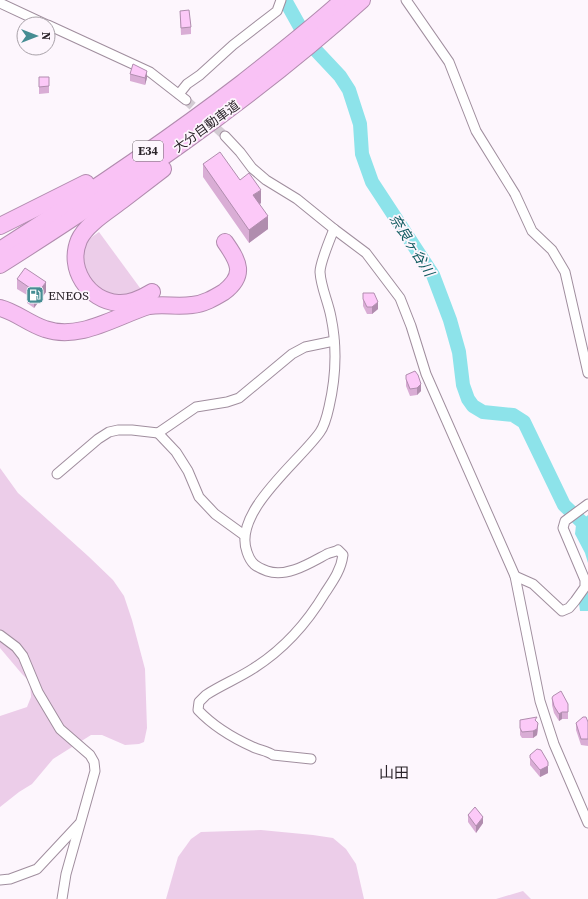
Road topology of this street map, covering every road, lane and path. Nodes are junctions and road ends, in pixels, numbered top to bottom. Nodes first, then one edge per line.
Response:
1 (281, 0) edge
2 (343, 0) edge
3 (362, 0) edge
4 (406, 0) edge
5 (0, 3) edge
6 (28, 16) edge
7 (56, 29) edge
8 (294, 50) junction
9 (268, 71) junction
10 (225, 136) tunnel mouth
11 (0, 226) edge
12 (334, 229) junction
13 (225, 242) dead end
14 (0, 250) edge
15 (0, 265) edge
16 (152, 292) dead end
17 (0, 308) edge
18 (334, 341) junction
19 (588, 373) edge
20 (158, 433) junction
21 (57, 474) dead end
22 (588, 504) edge
23 (244, 535) junction
24 (515, 576) junction
25 (0, 635) edge
26 (311, 759) dead end
27 (80, 823) junction
28 (588, 823) edge
29 (0, 880) edge
30 (62, 899) edge

1 - 7 street
2 - 8 highway, 大分自動車道 / E34
3 - 8 highway, 大分自動車道 / E34
4 - 19 street
5 - 6 street
8 - 9 highway, 大分自動車道 / E34
9 - 11 highway
9 - 14 highway, 大分自動車道 / E34
9 - 15 highway, 大分自動車道 / E34
9 - 16 highway
10 - 12 street
12 - 18 street
12 - 24 street
13 - 17 highway
18 - 20 street
18 - 23 street
20 - 21 street
20 - 23 street
22 - 24 street
23 - 26 street
24 - 28 street
25 - 27 street
27 - 29 street
27 - 30 street

